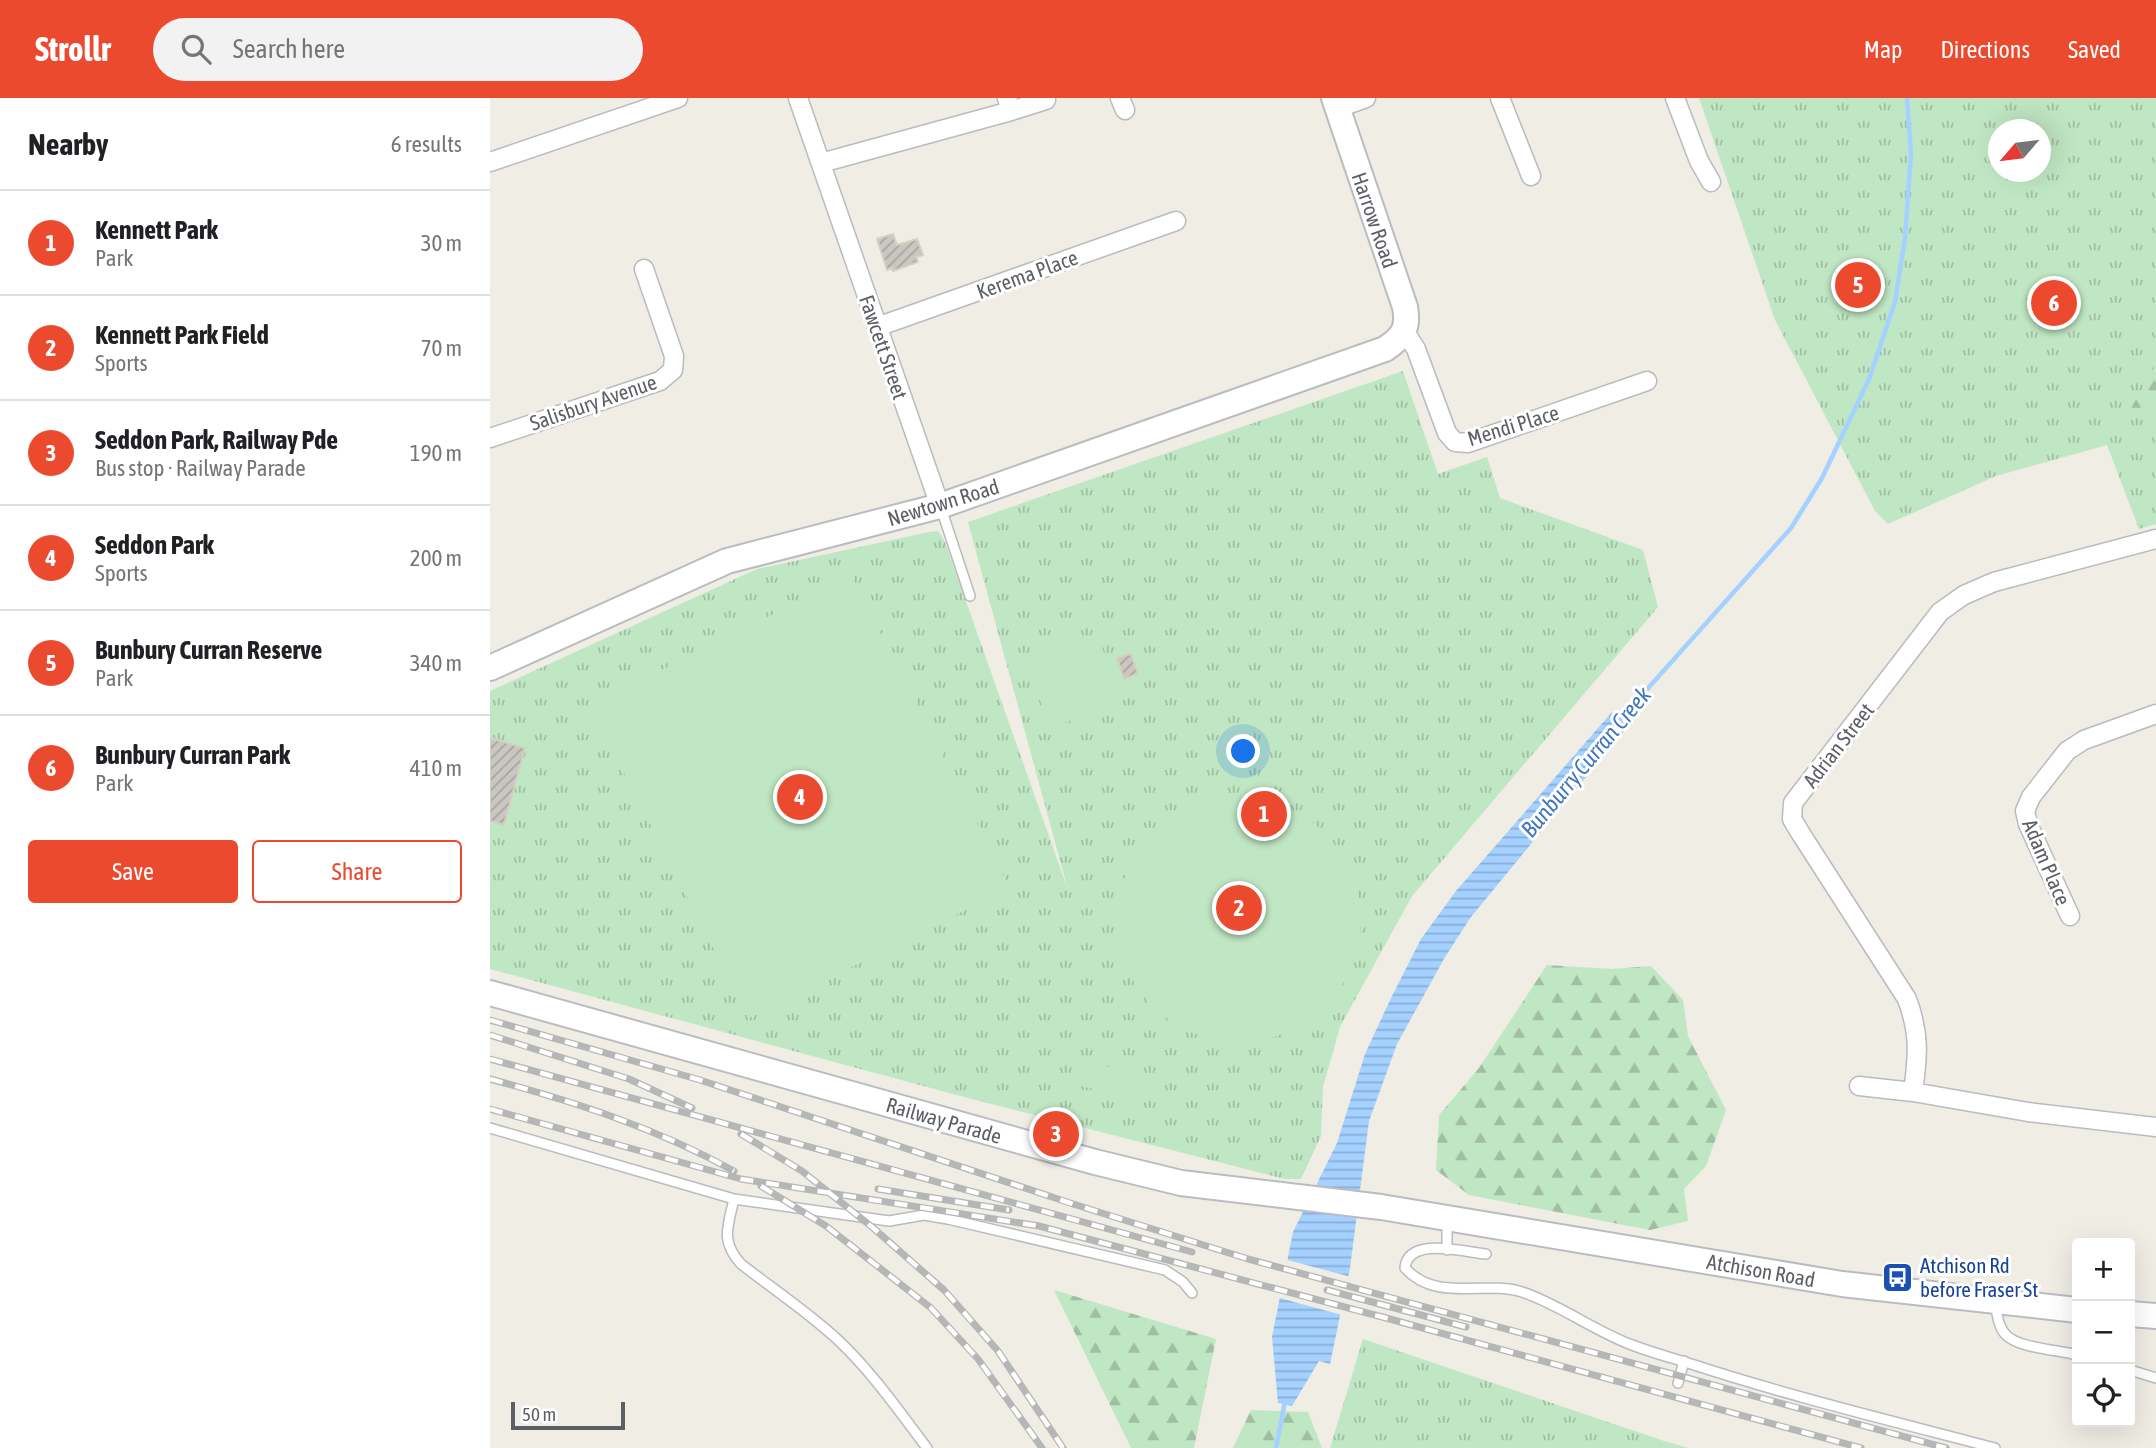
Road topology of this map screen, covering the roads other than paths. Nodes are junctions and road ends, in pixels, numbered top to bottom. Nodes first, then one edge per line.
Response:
1 (678, 98) edge
2 (799, 98) edge
3 (1366, 98) edge
4 (1500, 98) edge
5 (1675, 98) edge
6 (1046, 100) dead end
7 (1336, 103) edge
8 (1009, 104) edge
9 (490, 162) edge
10 (821, 163) junction
11 (1531, 176) dead end
12 (1711, 182) dead end
13 (1176, 221) dead end
14 (644, 269) dead end
15 (877, 327) junction
16 (1401, 335) junction
17 (1647, 381) dead end
18 (490, 437) edge
19 (940, 506) junction
20 (2156, 539) edge
21 (970, 596) dead end
22 (490, 667) edge
23 (2156, 714) edge
24 (2070, 916) dead end
25 (490, 993) edge
26 (1860, 1086) dead end
27 (1913, 1092) junction
28 (2156, 1127) edge
29 (490, 1128) edge
30 (734, 1199) junction
31 (1447, 1219) junction
32 (1447, 1250) junction
33 (1486, 1254) dead end
34 (1192, 1293) dead end
35 (1995, 1300) junction
36 (2072, 1309) edge
37 (2135, 1314) edge
38 (2156, 1316) edge
39 (2072, 1354) edge
40 (1684, 1362) junction
41 (2135, 1372) edge
42 (2156, 1378) edge
43 (1678, 1383) dead end
44 (927, 1448) edge
45 (1995, 1448) edge

1 - 9 street
2 - 10 street, Fawcett Street
3 - 7 street
4 - 11 street
5 - 12 street
6 - 8 street
7 - 16 street, Harrow Road
8 - 10 street
10 - 15 street, Fawcett Street
13 - 15 street, Kerema Place
14 - 18 street, Salisbury Avenue
15 - 19 street, Fawcett Street
16 - 17 street, Mendi Place
16 - 19 street, Newtown Road
19 - 21 lane, Fawcett Street
19 - 22 street, Newtown Road
20 - 27 street, Adrian Street
23 - 24 street, Adam Place
25 - 31 street, Railway Parade
26 - 27 street
27 - 28 street
29 - 30 lane
30 - 34 lane
30 - 44 lane
31 - 32 lane
31 - 35 street, Atchison Road
32 - 33 lane
32 - 40 lane
35 - 36 street, Atchison Road
35 - 39 lane
37 - 38 street
40 - 43 lane
40 - 45 lane
41 - 42 lane

